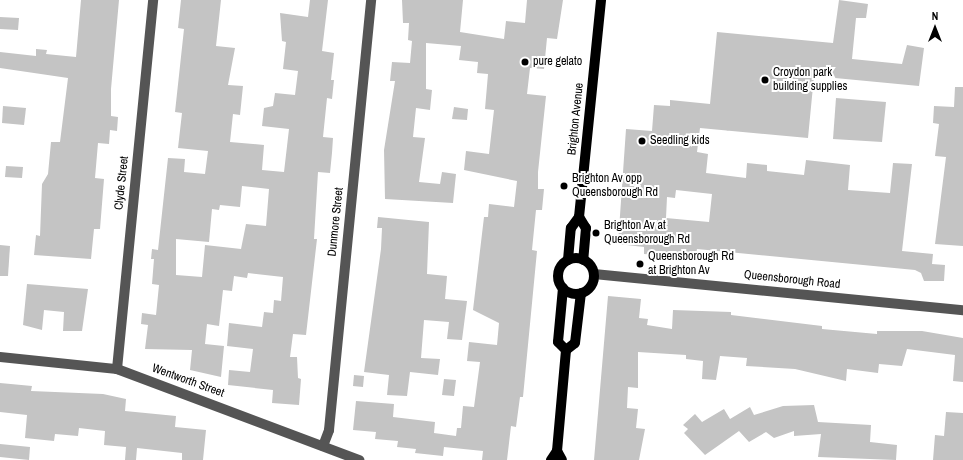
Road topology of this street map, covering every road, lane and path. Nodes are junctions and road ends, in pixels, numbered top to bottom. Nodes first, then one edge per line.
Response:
1 (153, 0) edge
2 (371, 0) edge
3 (601, 0) edge
4 (579, 217) junction
5 (568, 260) junction
6 (583, 260) junction
7 (594, 274) junction
8 (563, 288) junction
9 (581, 293) junction
10 (963, 310) edge
11 (566, 350) junction
12 (0, 357) edge
13 (117, 369) junction
14 (323, 446) junction
15 (559, 456) edge
16 (359, 460) edge
17 (551, 460) edge

1 - 13 street, Clyde Street
2 - 14 street, Dunmore Street
3 - 4 main road, Brighton Avenue
4 - 5 main road, Brighton Avenue
4 - 6 main road, Brighton Avenue
5 - 6 main road
5 - 8 main road
6 - 7 main road
7 - 9 main road
7 - 10 street, Queensborough Road
8 - 9 main road
8 - 11 main road
9 - 11 main road
11 - 15 main road
12 - 13 street, Wentworth Street
13 - 14 street, Wentworth Street
14 - 16 street, Wentworth Street
15 - 17 main road

